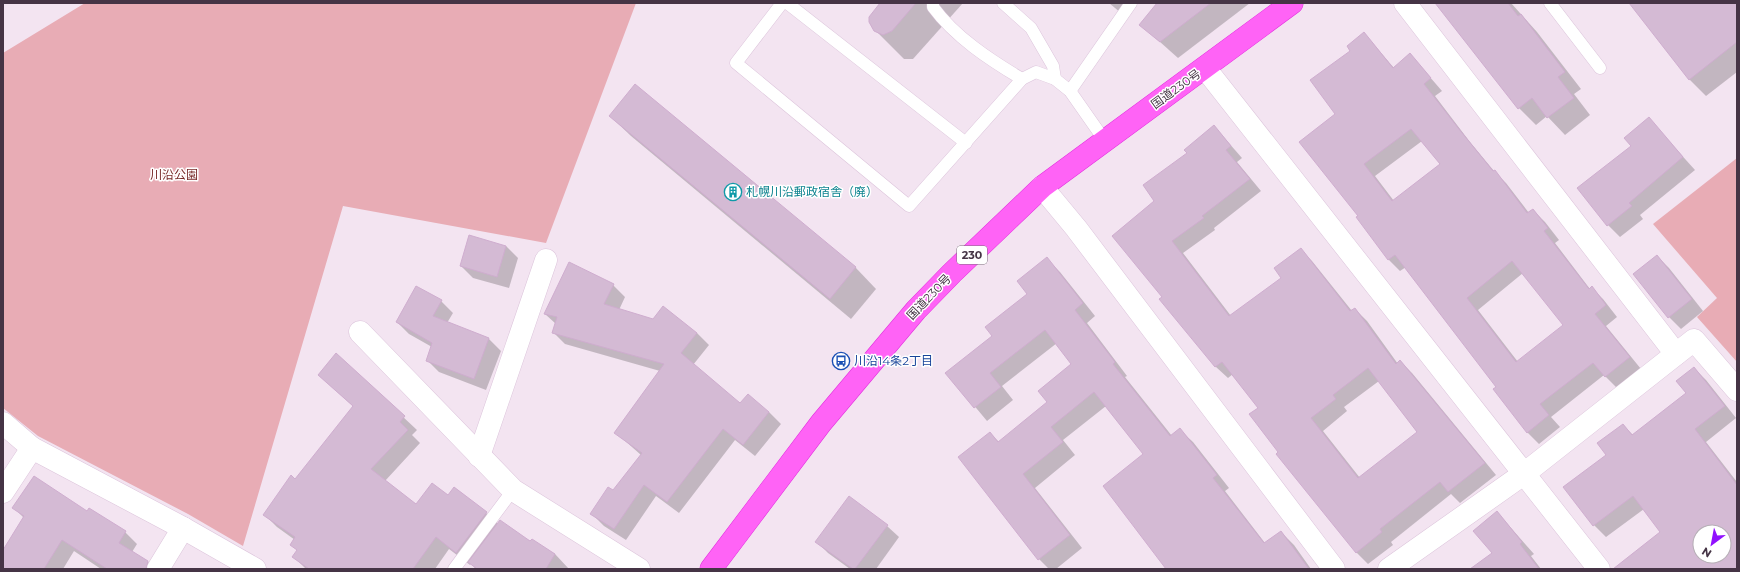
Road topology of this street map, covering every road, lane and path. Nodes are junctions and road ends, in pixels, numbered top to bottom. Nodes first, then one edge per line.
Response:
1 (782, 3) edge
2 (787, 3) edge
3 (933, 3) edge
4 (1002, 3) edge
5 (1131, 3) edge
6 (1292, 3) edge
7 (1405, 3) edge
8 (1550, 3) edge
9 (1205, 68) junction
10 (1600, 68) dead end
11 (1022, 79) junction
12 (1055, 79) junction
13 (1070, 92) junction
14 (1105, 141) junction
15 (966, 143) junction
16 (1042, 187) junction
17 (546, 260) dead end
18 (360, 332) dead end
19 (1676, 354) junction
20 (1737, 390) edge
21 (3, 423) edge
22 (32, 448) junction
23 (479, 456) junction
24 (1525, 473) junction
25 (513, 490) junction
26 (3, 492) edge
27 (183, 528) junction
28 (716, 568) edge
29 (158, 569) edge
30 (255, 569) edge
31 (454, 569) edge
32 (639, 569) edge
33 (1334, 569) edge
34 (1389, 569) edge
35 (1599, 569) edge

1 - 15 lane
2 - 15 lane
3 - 11 lane
4 - 12 lane
5 - 13 lane
6 - 9 highway, 国道230号 / 230
7 - 19 street
8 - 10 lane
9 - 14 highway, 国道230号 / 230
9 - 24 street
11 - 12 lane
11 - 15 lane
12 - 13 lane
13 - 14 lane
14 - 16 highway, 国道230号 / 230
16 - 28 highway, 国道230号 / 230
16 - 33 street
17 - 23 street
18 - 23 street
19 - 20 street
19 - 24 street
21 - 22 street
22 - 26 street
22 - 27 street
23 - 25 street
24 - 34 street
24 - 35 street
25 - 31 lane
25 - 32 street
27 - 29 street
27 - 30 street

